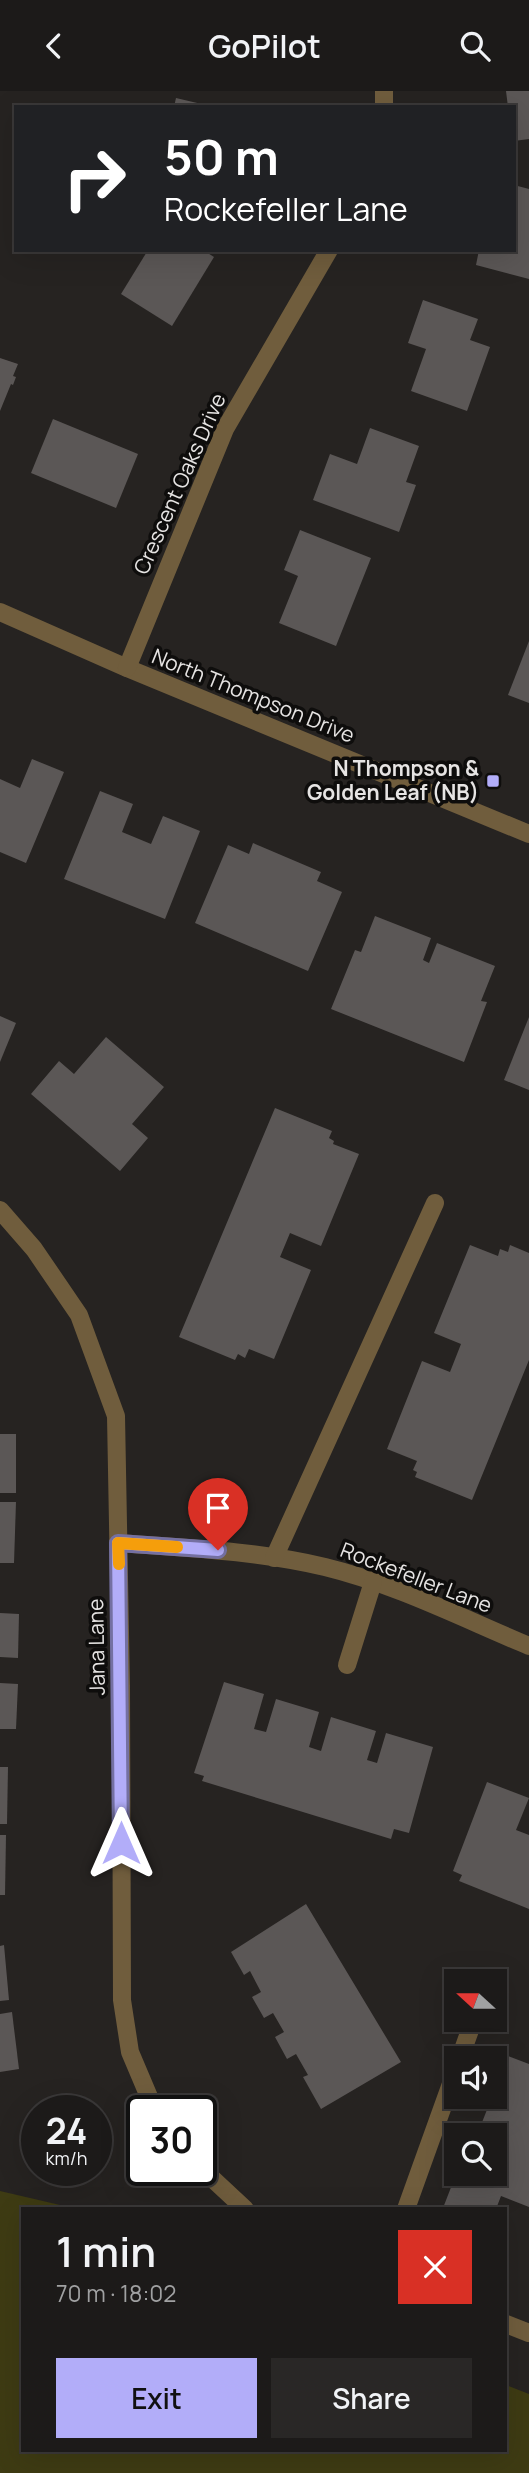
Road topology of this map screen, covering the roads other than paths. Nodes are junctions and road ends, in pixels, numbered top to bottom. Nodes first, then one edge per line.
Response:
1 (328, 252) edge
2 (0, 612) edge
3 (127, 668) junction
4 (529, 834) edge
5 (435, 1203) dead end
6 (0, 1210) edge
7 (118, 1543) junction
8 (274, 1558) junction
9 (373, 1582) junction
10 (529, 1646) edge
11 (347, 1665) dead end
12 (148, 2095) edge
13 (444, 2103) edge
14 (217, 2183) edge
15 (243, 2207) edge
16 (407, 2207) edge
17 (507, 2324) edge
18 (529, 2333) edge

1 - 3 street, Crescent Oaks Drive
2 - 3 street, North Thompson Drive
3 - 4 street, North Thompson Drive
5 - 8 street
6 - 7 street, Jana Lane
7 - 8 street, Rockefeller Lane
7 - 12 street, Jana Lane
8 - 9 street, Rockefeller Lane
9 - 10 street, Rockefeller Lane
9 - 11 street
13 - 16 street
14 - 15 street
17 - 18 street

